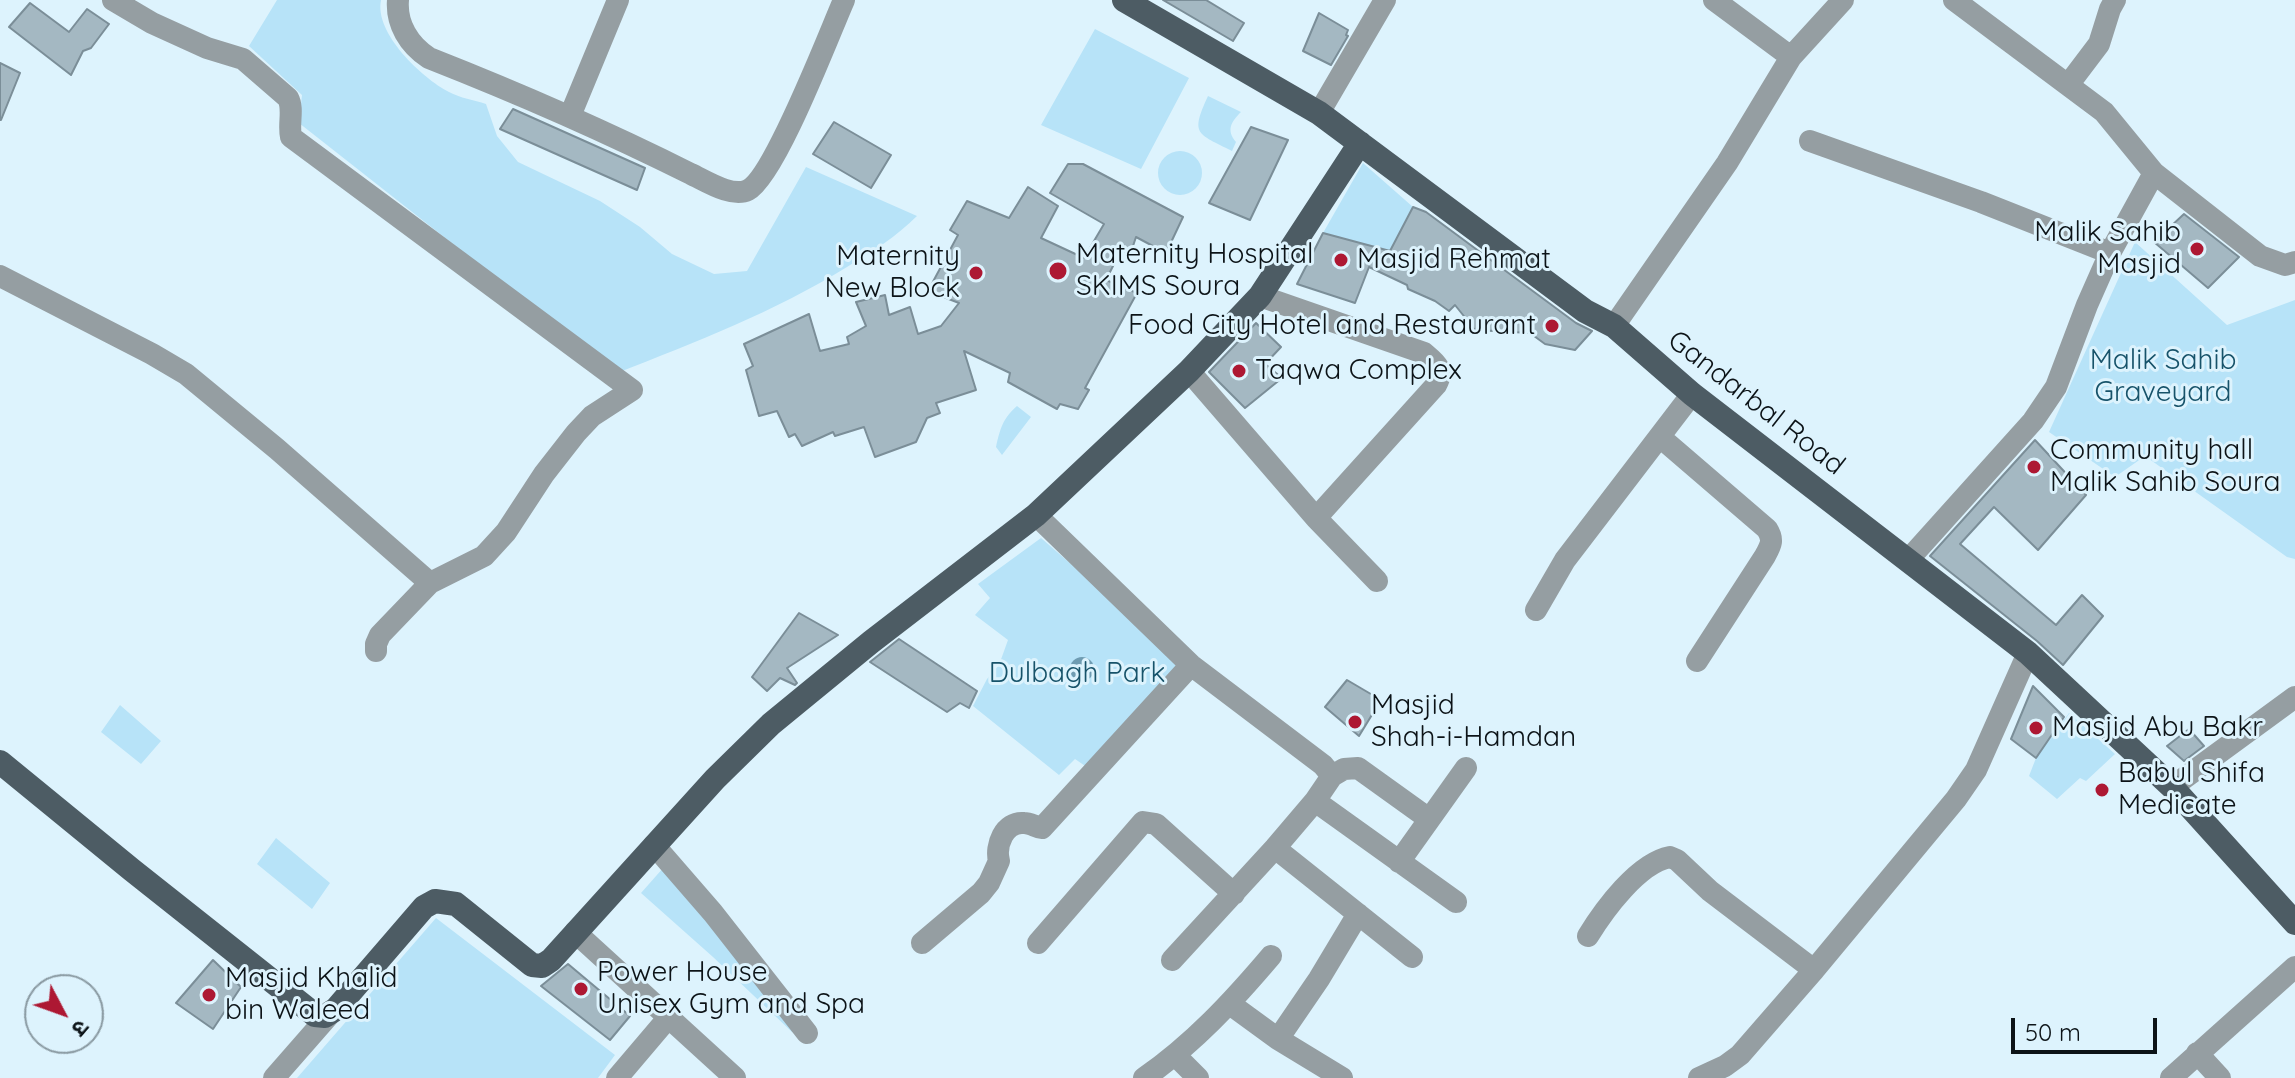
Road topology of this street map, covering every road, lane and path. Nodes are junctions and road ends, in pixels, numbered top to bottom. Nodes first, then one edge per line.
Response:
1 (113, 0) edge
2 (398, 0) edge
3 (618, 0) edge
4 (844, 0) edge
5 (1124, 0) edge
6 (1385, 0) edge
7 (1714, 0) edge
8 (1843, 0) edge
9 (1954, 0) edge
10 (2115, 0) edge
11 (1791, 57) junction
12 (2068, 85) junction
13 (1319, 113) junction
14 (570, 116) junction
15 (1810, 141) dead end
16 (1360, 143) junction
17 (2154, 173) junction
18 (2110, 253) junction
19 (2295, 262) edge
20 (0, 276) edge
21 (1260, 296) junction
22 (1614, 326) junction
23 (1189, 371) junction
24 (1692, 394) junction
25 (1660, 437) junction
26 (1036, 515) junction
27 (1316, 518) junction
28 (1908, 560) junction
29 (1377, 581) dead end
30 (430, 583) junction
31 (1536, 610) dead end
32 (376, 651) dead end
33 (2028, 653) junction
34 (1697, 661) dead end
35 (1191, 665) junction
36 (2295, 697) edge
37 (0, 762) edge
38 (1466, 768) dead end
39 (1332, 776) junction
40 (2172, 787) junction
41 (1315, 801) junction
42 (1429, 819) junction
43 (654, 845) junction
44 (1275, 848) junction
45 (1399, 862) junction
46 (1234, 894) junction
47 (1456, 902) dead end
48 (1358, 914) junction
49 (2295, 923) edge
50 (575, 932) junction
51 (1588, 936) dead end
52 (922, 943) dead end
53 (1038, 943) dead end
54 (1271, 956) dead end
55 (1412, 957) dead end
56 (1172, 960) dead end
57 (2295, 967) edge
58 (1814, 970) junction
59 (1230, 1004) junction
60 (330, 1014) junction
61 (668, 1018) junction
62 (807, 1033) dead end
63 (1278, 1039) junction
64 (2197, 1053) junction
65 (1176, 1056) junction
66 (274, 1078) edge
67 (617, 1078) edge
68 (735, 1078) edge
69 (1144, 1078) edge
70 (1198, 1078) edge
71 (1342, 1078) edge
72 (1699, 1078) edge
73 (2171, 1078) edge
74 (2220, 1078) edge

1 - 30 street
2 - 14 street
3 - 14 street
4 - 14 street
5 - 13 main road, Gandarbal Road
6 - 13 street
7 - 11 street
8 - 11 street
9 - 12 street
10 - 12 street
11 - 22 street
12 - 17 street
13 - 16 main road, Gandarbal Road
15 - 18 street
16 - 21 main road
16 - 22 main road, Gandarbal Road
17 - 18 street
17 - 19 street
18 - 28 street
20 - 30 street
21 - 23 main road
21 - 27 street
22 - 24 main road, Gandarbal Road
23 - 26 main road
23 - 27 street
24 - 25 street
24 - 28 main road, Gandarbal Road
25 - 31 street
25 - 34 street
26 - 35 street
26 - 43 main road
27 - 29 street
28 - 33 main road, Gandarbal Road
30 - 32 street
33 - 40 main road, Gandarbal Road
33 - 58 street
35 - 39 street
35 - 52 street
36 - 40 street
37 - 60 main road
38 - 42 street
39 - 41 street
39 - 42 street
40 - 49 main road, Gandarbal Road
41 - 44 street
41 - 45 street
42 - 45 street
43 - 50 main road
43 - 62 street
44 - 46 street
44 - 48 street
45 - 47 street
46 - 53 street
46 - 56 street
48 - 55 street
48 - 63 street
50 - 60 main road
50 - 61 street
51 - 58 street
54 - 59 street
57 - 64 street
58 - 72 street
59 - 63 street
59 - 65 street
60 - 66 street
61 - 67 street
61 - 68 street
63 - 71 street
64 - 73 street
64 - 74 street
65 - 69 street
65 - 70 street

